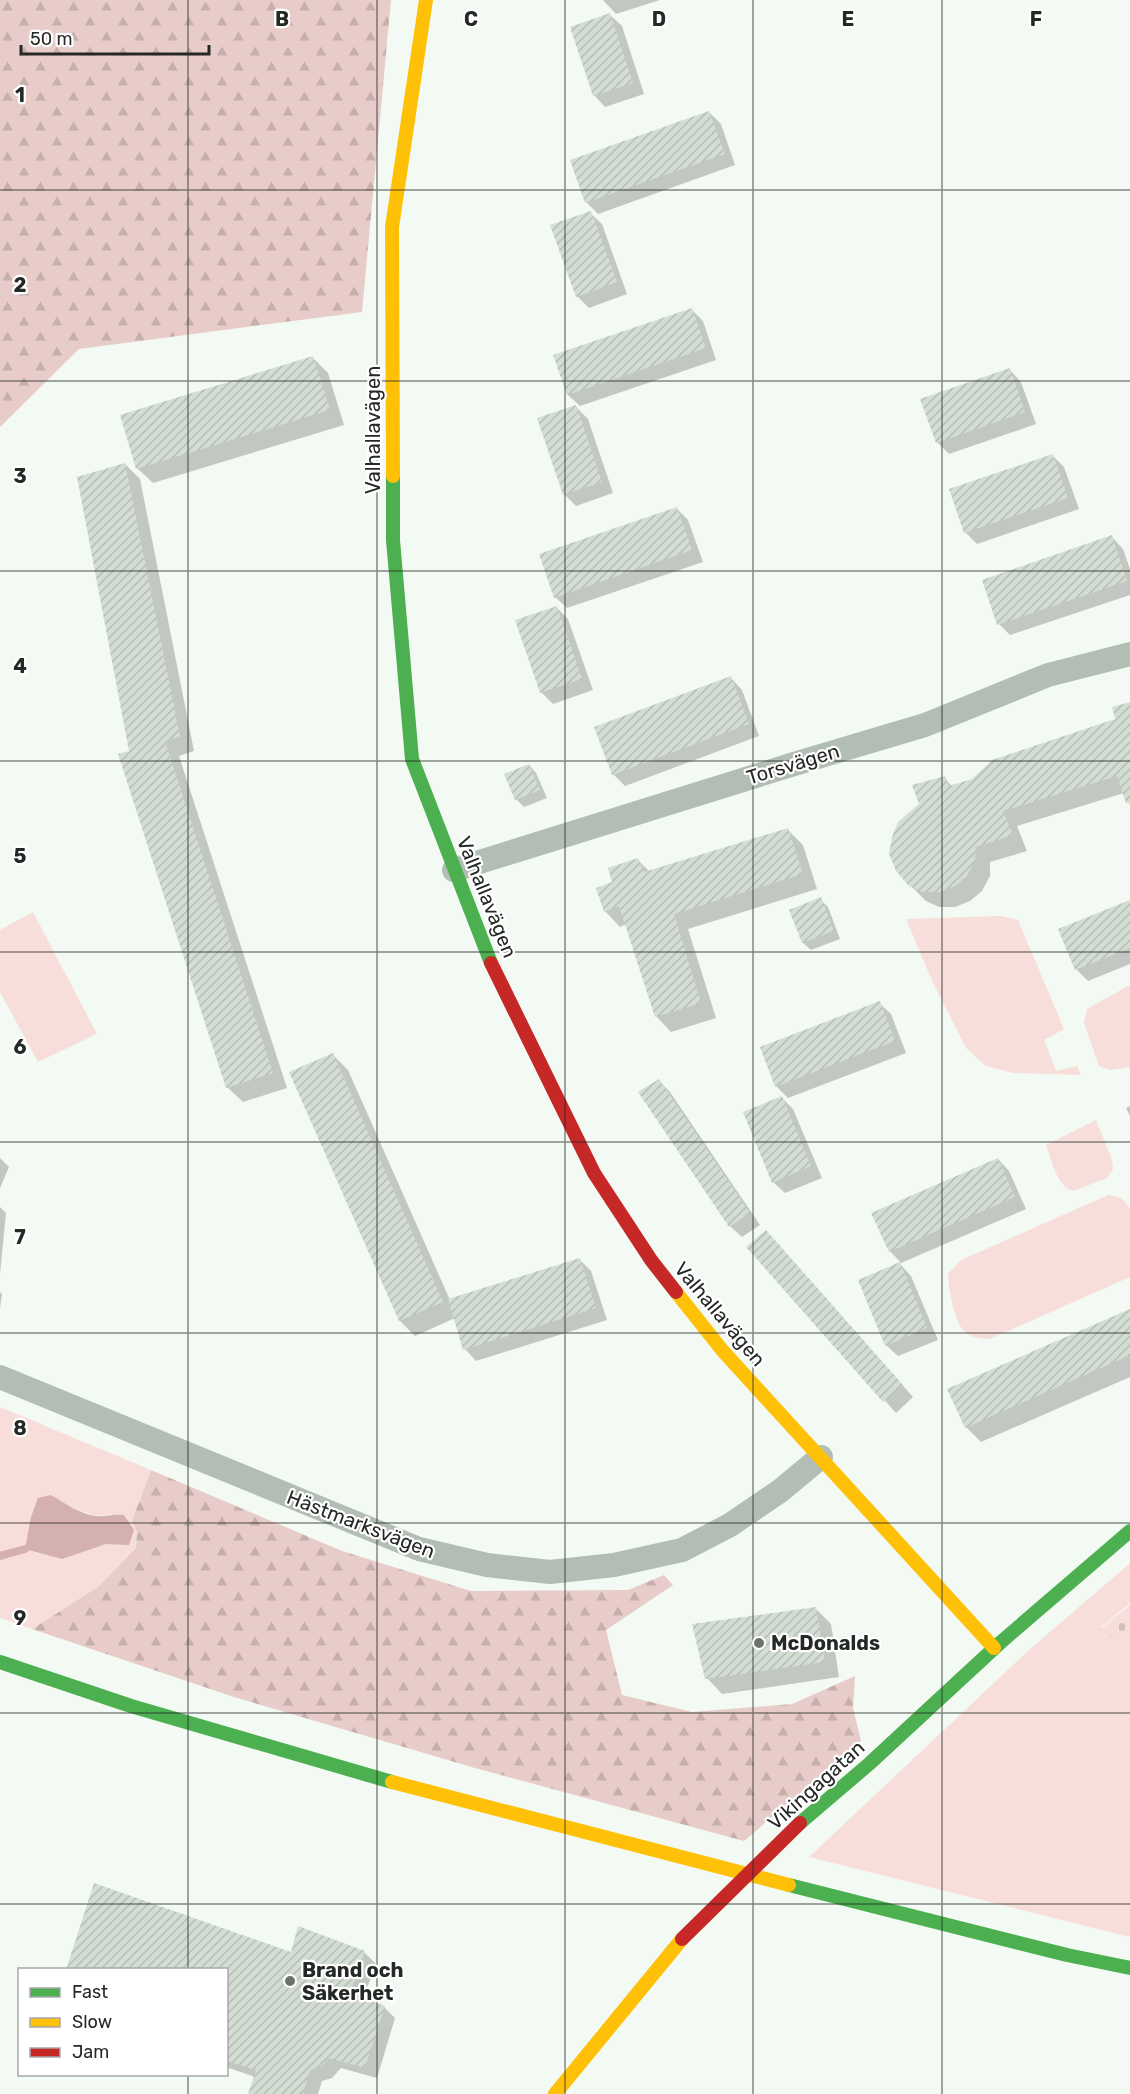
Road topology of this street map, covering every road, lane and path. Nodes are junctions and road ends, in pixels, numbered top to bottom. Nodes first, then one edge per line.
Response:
1 (426, 0) edge
2 (1130, 654) edge
3 (454, 870) junction
4 (0, 1377) edge
5 (821, 1457) junction
6 (1130, 1531) edge
7 (994, 1648) junction
8 (0, 1662) edge
9 (1130, 1968) edge
10 (555, 2094) edge

1 - 3 main road, Valhallavägen
2 - 3 street, Torsvägen
3 - 5 main road, Valhallavägen
4 - 5 street, Hästmarksvägen
5 - 7 main road, Valhallavägen
6 - 7 main road, Vikingagatan
7 - 10 main road, Vikingagatan, bridge
8 - 9 main road

